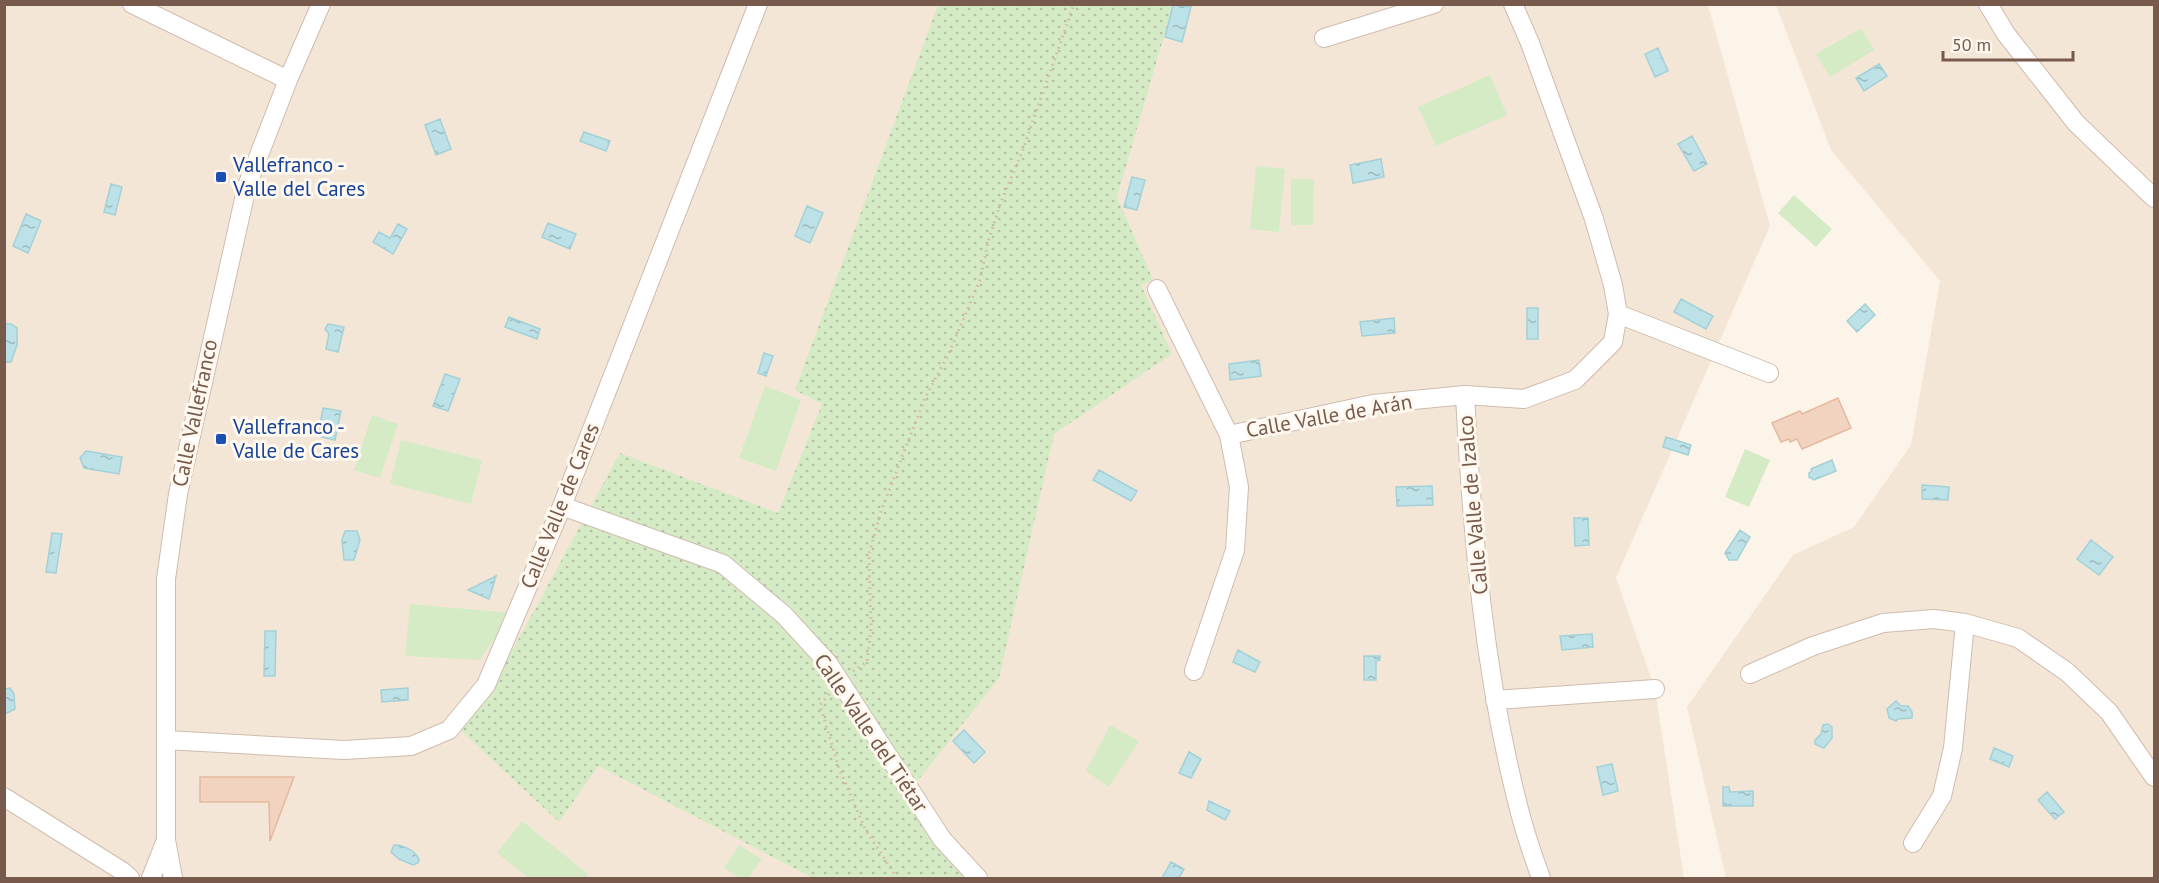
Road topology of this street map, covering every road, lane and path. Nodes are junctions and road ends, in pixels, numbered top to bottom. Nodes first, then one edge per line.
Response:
1 (132, 4) edge
2 (321, 4) edge
3 (758, 4) edge
4 (1074, 4) edge
5 (1434, 4) edge
6 (1513, 4) edge
7 (1988, 4) edge
8 (1324, 38) dead end
9 (288, 80) junction
10 (2154, 198) edge
11 (1157, 289) dead end
12 (1618, 314) junction
13 (1769, 373) dead end
14 (1465, 395) junction
15 (1228, 435) junction
16 (562, 506) junction
17 (1965, 623) junction
18 (1194, 671) dead end
19 (1750, 674) dead end
20 (839, 681) junction
21 (1655, 689) dead end
22 (1495, 700) junction
23 (166, 740) junction
24 (2154, 777) edge
25 (4, 796) edge
26 (166, 840) junction
27 (1913, 843) dead end
28 (126, 875) edge
29 (154, 878) edge
30 (173, 879) edge
31 (897, 879) edge
32 (978, 879) edge
33 (1541, 879) edge

1 - 9 street
2 - 9 street, Calle Vallefranco
3 - 16 street, Calle Valle de Cares
4 - 20 path
5 - 8 street
6 - 12 street, Calle Valle de Izalco
7 - 10 street
9 - 23 street, Calle Vallefranco
11 - 15 street, Calle Valle de Arán
12 - 13 street
12 - 14 street, Calle Valle de Izalco
14 - 15 street, Calle Valle de Arán
14 - 22 street, Calle Valle de Izalco
15 - 18 street, Calle Valle de Arán
16 - 20 street, Calle Valle del Tiétar
16 - 23 street, Calle Valle de Cares
17 - 19 street
17 - 24 street
17 - 27 street
20 - 31 path
20 - 32 street, Calle Valle del Tiétar
21 - 22 street
22 - 33 street, Calle Valle de Izalco
23 - 26 street, Calle Vallefranco
25 - 28 street
26 - 29 street, Calle Vallefranco
26 - 30 street, Calle Vallefranco
28 - 29 street

